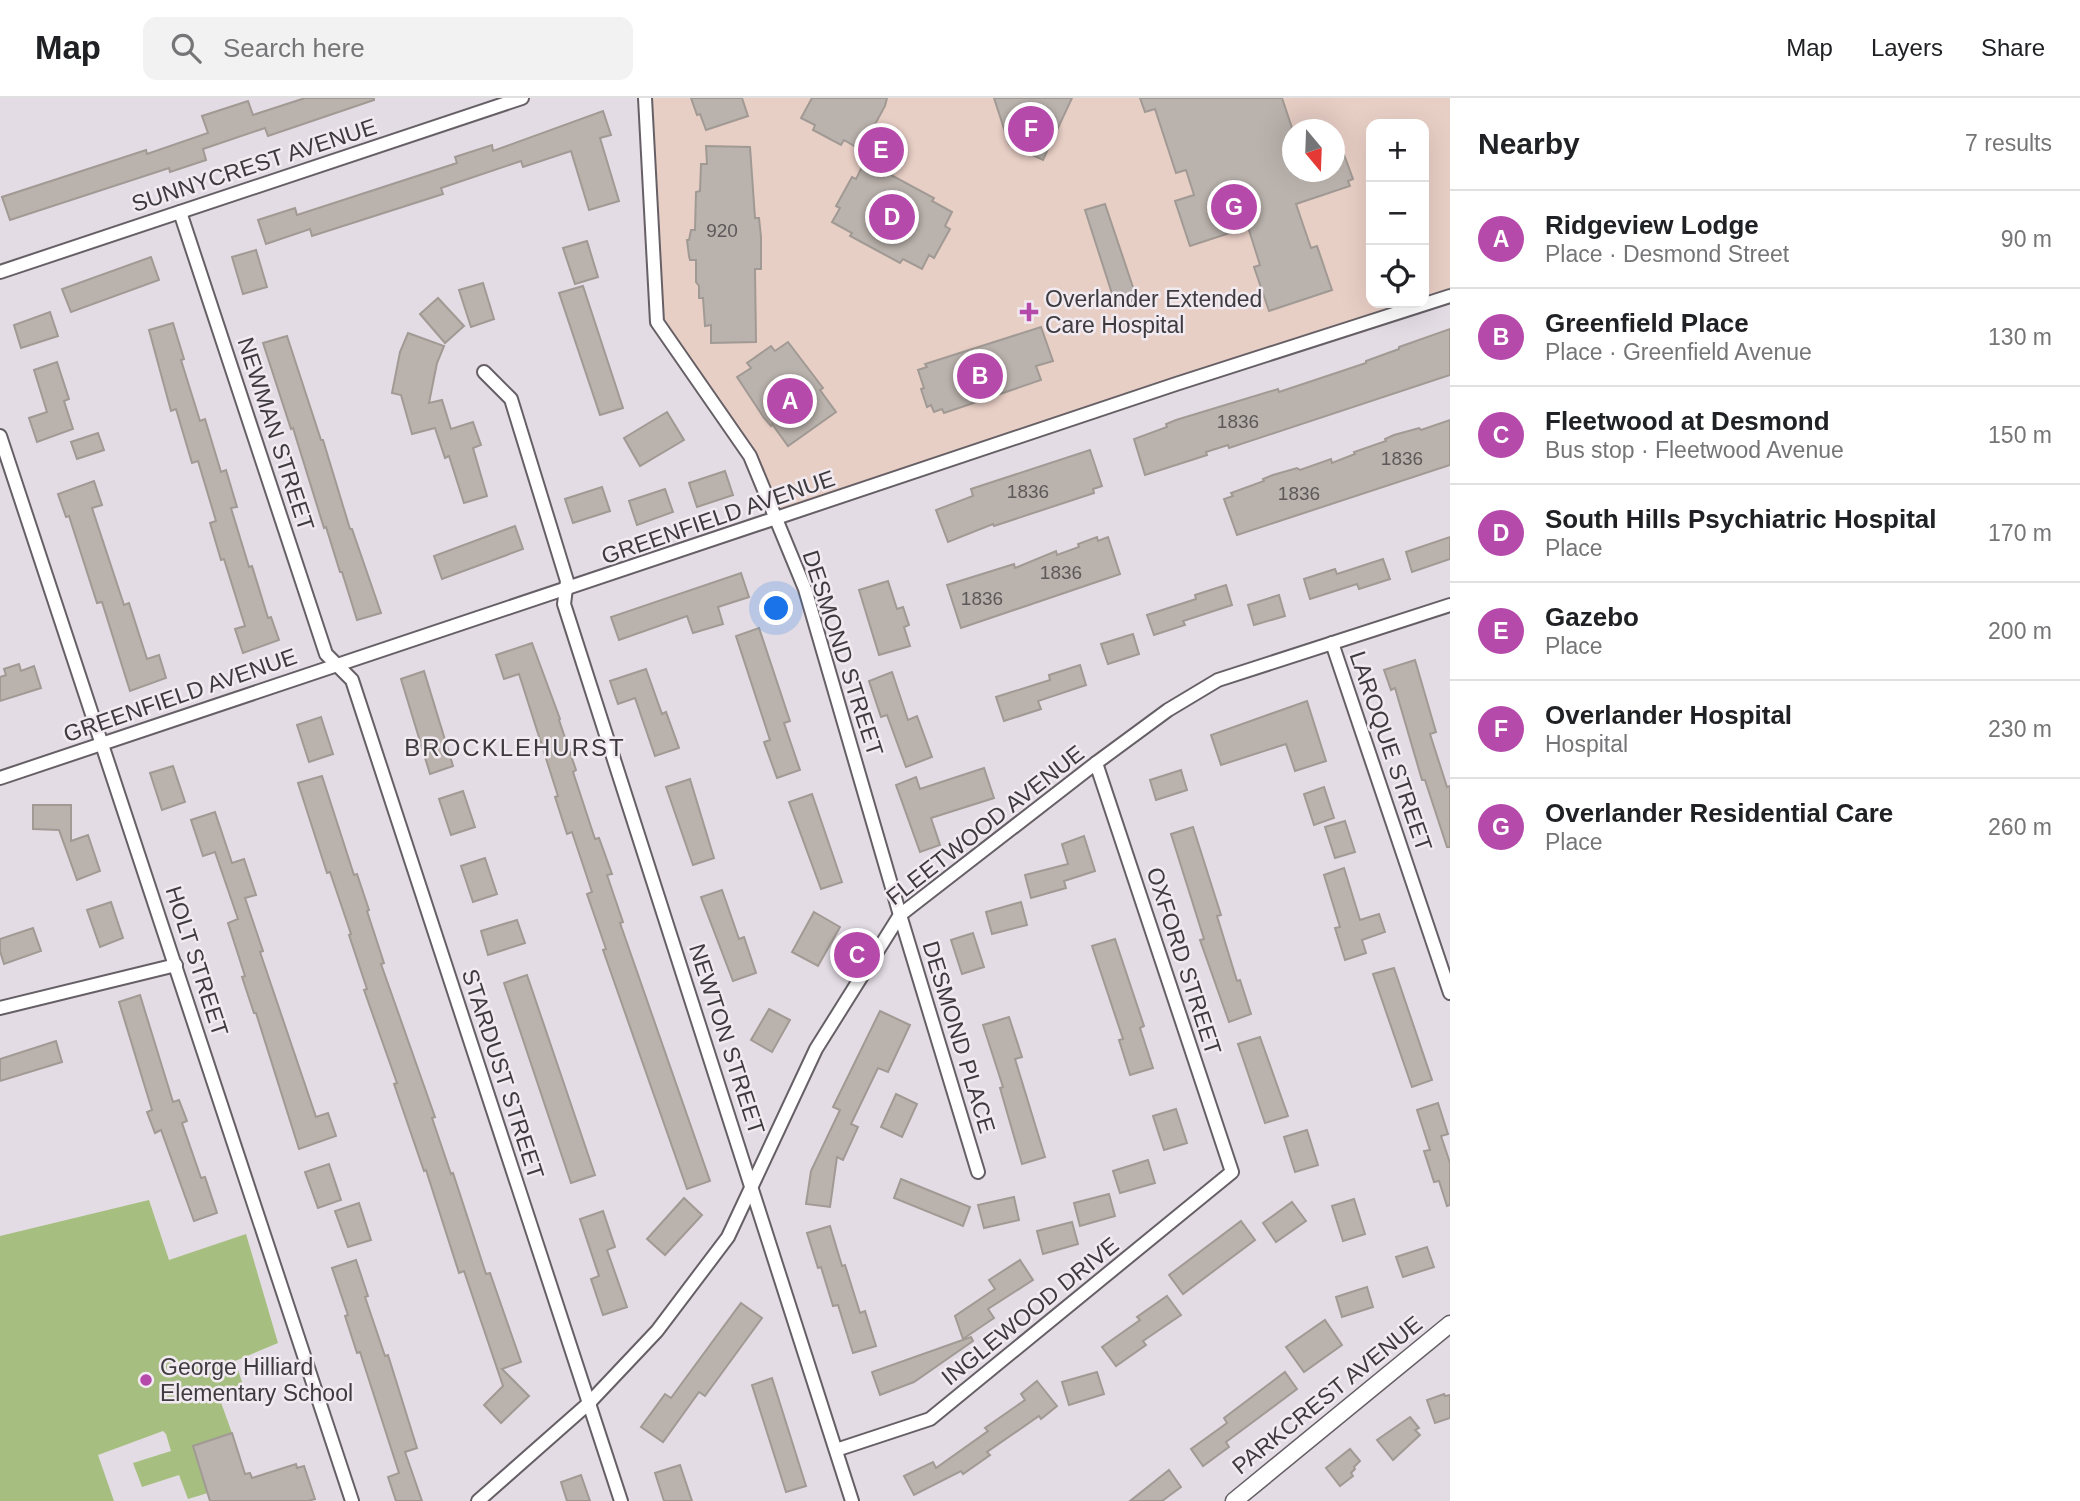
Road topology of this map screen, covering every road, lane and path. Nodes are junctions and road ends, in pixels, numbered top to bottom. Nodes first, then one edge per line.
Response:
1 (522, 98) edge
2 (645, 98) edge
3 (180, 212) junction
4 (0, 272) edge
5 (1450, 296) edge
6 (484, 372) dead end
7 (0, 436) edge
8 (776, 520) junction
9 (566, 590) junction
10 (1450, 605) edge
11 (1332, 643) junction
12 (337, 665) junction
13 (103, 743) junction
14 (1097, 763) junction
15 (0, 778) edge
16 (900, 915) junction
17 (176, 965) junction
18 (1450, 993) edge
19 (0, 1008) edge
20 (978, 1172) dead end
21 (1232, 1172) joint
22 (752, 1184) junction
23 (1450, 1324) edge
24 (589, 1403) junction
25 (836, 1450) junction
26 (352, 1501) edge
27 (478, 1501) edge
28 (621, 1501) edge
29 (852, 1501) edge
30 (1234, 1501) edge

1 - 3 street, SUNNYCREST AVENUE
2 - 8 street, DESMOND STREET
3 - 4 street, SUNNYCREST AVENUE
3 - 12 street, NEWMAN STREET
5 - 8 street, GREENFIELD AVENUE
6 - 9 street, NEWTON STREET
7 - 13 street, HOLT STREET
8 - 9 street, GREENFIELD AVENUE
8 - 16 street, DESMOND STREET
9 - 12 street, GREENFIELD AVENUE
9 - 22 street, NEWTON STREET
10 - 11 street, FLEETWOOD AVENUE
11 - 14 street, FLEETWOOD AVENUE
11 - 18 street, LAROQUE STREET
12 - 13 street, GREENFIELD AVENUE
12 - 24 street, STARDUST STREET
13 - 15 street, GREENFIELD AVENUE
13 - 17 street, HOLT STREET
14 - 16 street, FLEETWOOD AVENUE
14 - 21 street, OXFORD STREET
16 - 20 street, DESMOND PLACE
16 - 22 street, FLEETWOOD AVENUE
17 - 19 street
17 - 26 street, HOLT STREET
21 - 25 street, INGLEWOOD DRIVE
22 - 24 street, FLEETWOOD AVENUE
22 - 25 street, NEWTON STREET
23 - 30 street, PARKCREST AVENUE
24 - 27 street, FLEETWOOD AVENUE
24 - 28 street, STARDUST STREET
25 - 29 street, NEWTON STREET

